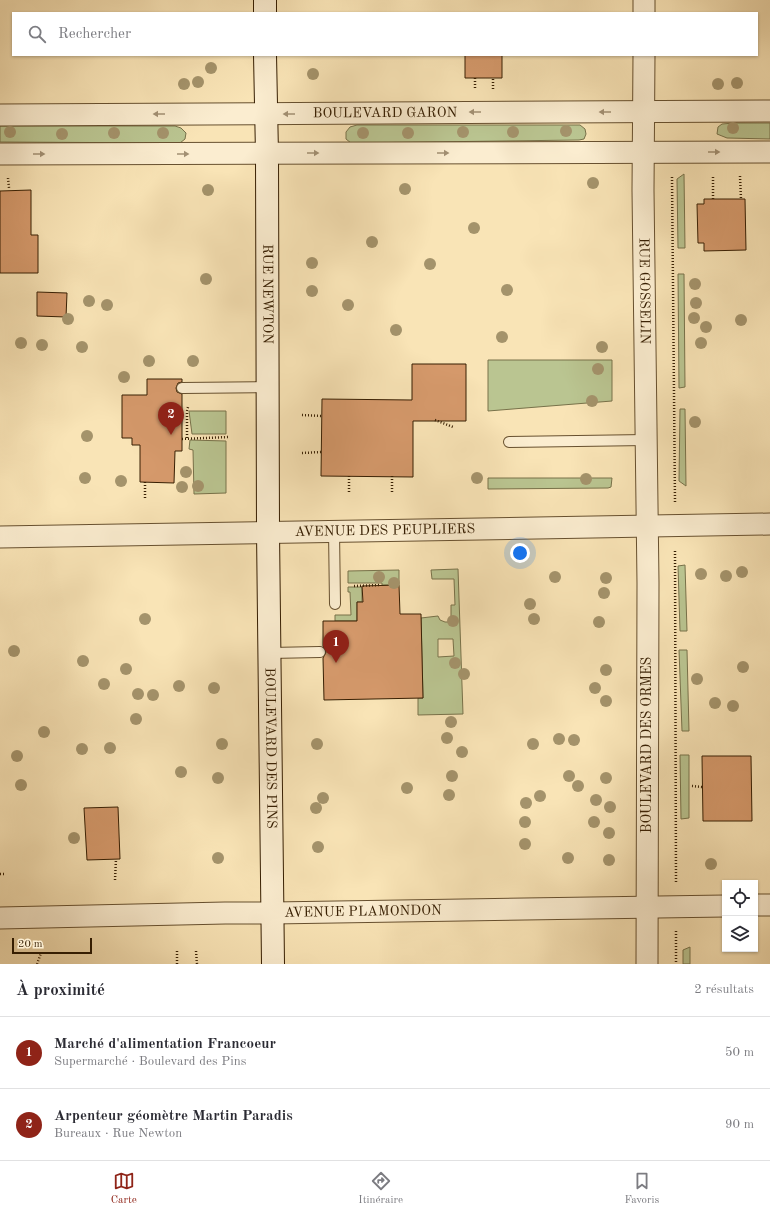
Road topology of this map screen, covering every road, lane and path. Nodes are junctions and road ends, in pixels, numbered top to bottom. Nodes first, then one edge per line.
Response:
1 (265, 0) edge
2 (644, 0) edge
3 (265, 12) edge
4 (644, 12) edge
5 (265, 56) edge
6 (644, 56) edge
7 (644, 112) junction
8 (770, 112) edge
9 (265, 114) junction
10 (0, 115) edge
11 (643, 152) junction
12 (770, 152) edge
13 (0, 154) edge
14 (267, 154) junction
15 (714, 169) dead end
16 (740, 169) dead end
17 (672, 175) dead end
18 (713, 199) dead end
19 (741, 199) dead end
20 (267, 387) junction
21 (182, 388) dead end
22 (187, 411) dead end
23 (302, 415) dead end
24 (322, 416) dead end
25 (434, 420) dead end
26 (453, 426) dead end
27 (228, 437) dead end
28 (182, 438) dead end
29 (187, 438) junction
30 (646, 440) junction
31 (509, 442) dead end
32 (322, 452) dead end
33 (302, 453) dead end
34 (349, 476) dead end
35 (392, 476) dead end
36 (145, 482) dead end
37 (674, 483) dead end
38 (392, 493) dead end
39 (349, 494) dead end
40 (145, 498) dead end
41 (770, 524) edge
42 (646, 526) junction
43 (334, 531) junction
44 (268, 532) junction
45 (0, 537) edge
46 (675, 564) dead end
47 (380, 585) dead end
48 (347, 586) dead end
49 (335, 604) dead end
50 (320, 652) dead end
51 (270, 653) junction
52 (692, 786) dead end
53 (702, 787) dead end
54 (116, 859) dead end
55 (676, 866) dead end
56 (0, 874) edge
57 (6, 874) dead end
58 (115, 880) dead end
59 (758, 905) edge
60 (770, 905) edge
61 (722, 906) edge
62 (646, 907) junction
63 (273, 913) junction
64 (0, 918) edge
65 (676, 950) dead end
66 (177, 951) dead end
67 (196, 951) dead end
68 (41, 953) dead end
69 (37, 964) edge
70 (177, 964) edge
71 (197, 964) edge
72 (273, 964) edge
73 (647, 964) edge
74 (676, 964) edge

1 - 3 street
2 - 4 street
5 - 9 street, RUE NEWTON
6 - 7 street, RUE GOSSELIN
7 - 8 street, BOULEVARD GARON
7 -> 9 street, BOULEVARD GARON
7 - 11 street, RUE GOSSELIN
9 -> 10 street, BOULEVARD GARON
9 - 14 street, RUE NEWTON
11 -> 12 street
14 -> 11 street
11 - 30 street, RUE GOSSELIN
13 -> 14 street
14 - 20 street, RUE NEWTON
15 - 18 path
16 - 19 path
17 - 37 path, RUE GOSSELIN
20 - 21 lane
20 - 44 street, RUE NEWTON
22 - 29 path
23 - 24 path
25 - 26 path
27 - 29 path
28 - 29 path
30 - 31 lane
30 - 42 street, RUE GOSSELIN
32 - 33 path
34 - 39 path
35 - 38 path
36 - 40 path
41 - 42 street, AVENUE DES PEUPLIERS
42 - 43 street, AVENUE DES PEUPLIERS
42 - 62 street, BOULEVARD DES ORMES
43 - 44 street, AVENUE DES PEUPLIERS
43 - 49 lane
44 - 45 street, AVENUE DES PEUPLIERS
44 - 51 street, BOULEVARD DES PINS
46 - 55 path, BOULEVARD DES ORMES
47 - 48 path
50 - 51 lane
51 - 63 street, BOULEVARD DES PINS
52 - 53 path
54 - 58 path
56 - 57 path
59 - 60 street
61 - 62 street, AVENUE PLAMONDON
62 - 63 street, AVENUE PLAMONDON
62 - 73 street, BOULEVARD DES ORMES
63 - 64 street, AVENUE PLAMONDON
63 - 72 street, BOULEVARD DES PINS
65 - 74 path
66 - 70 path
67 - 71 path
68 - 69 path

